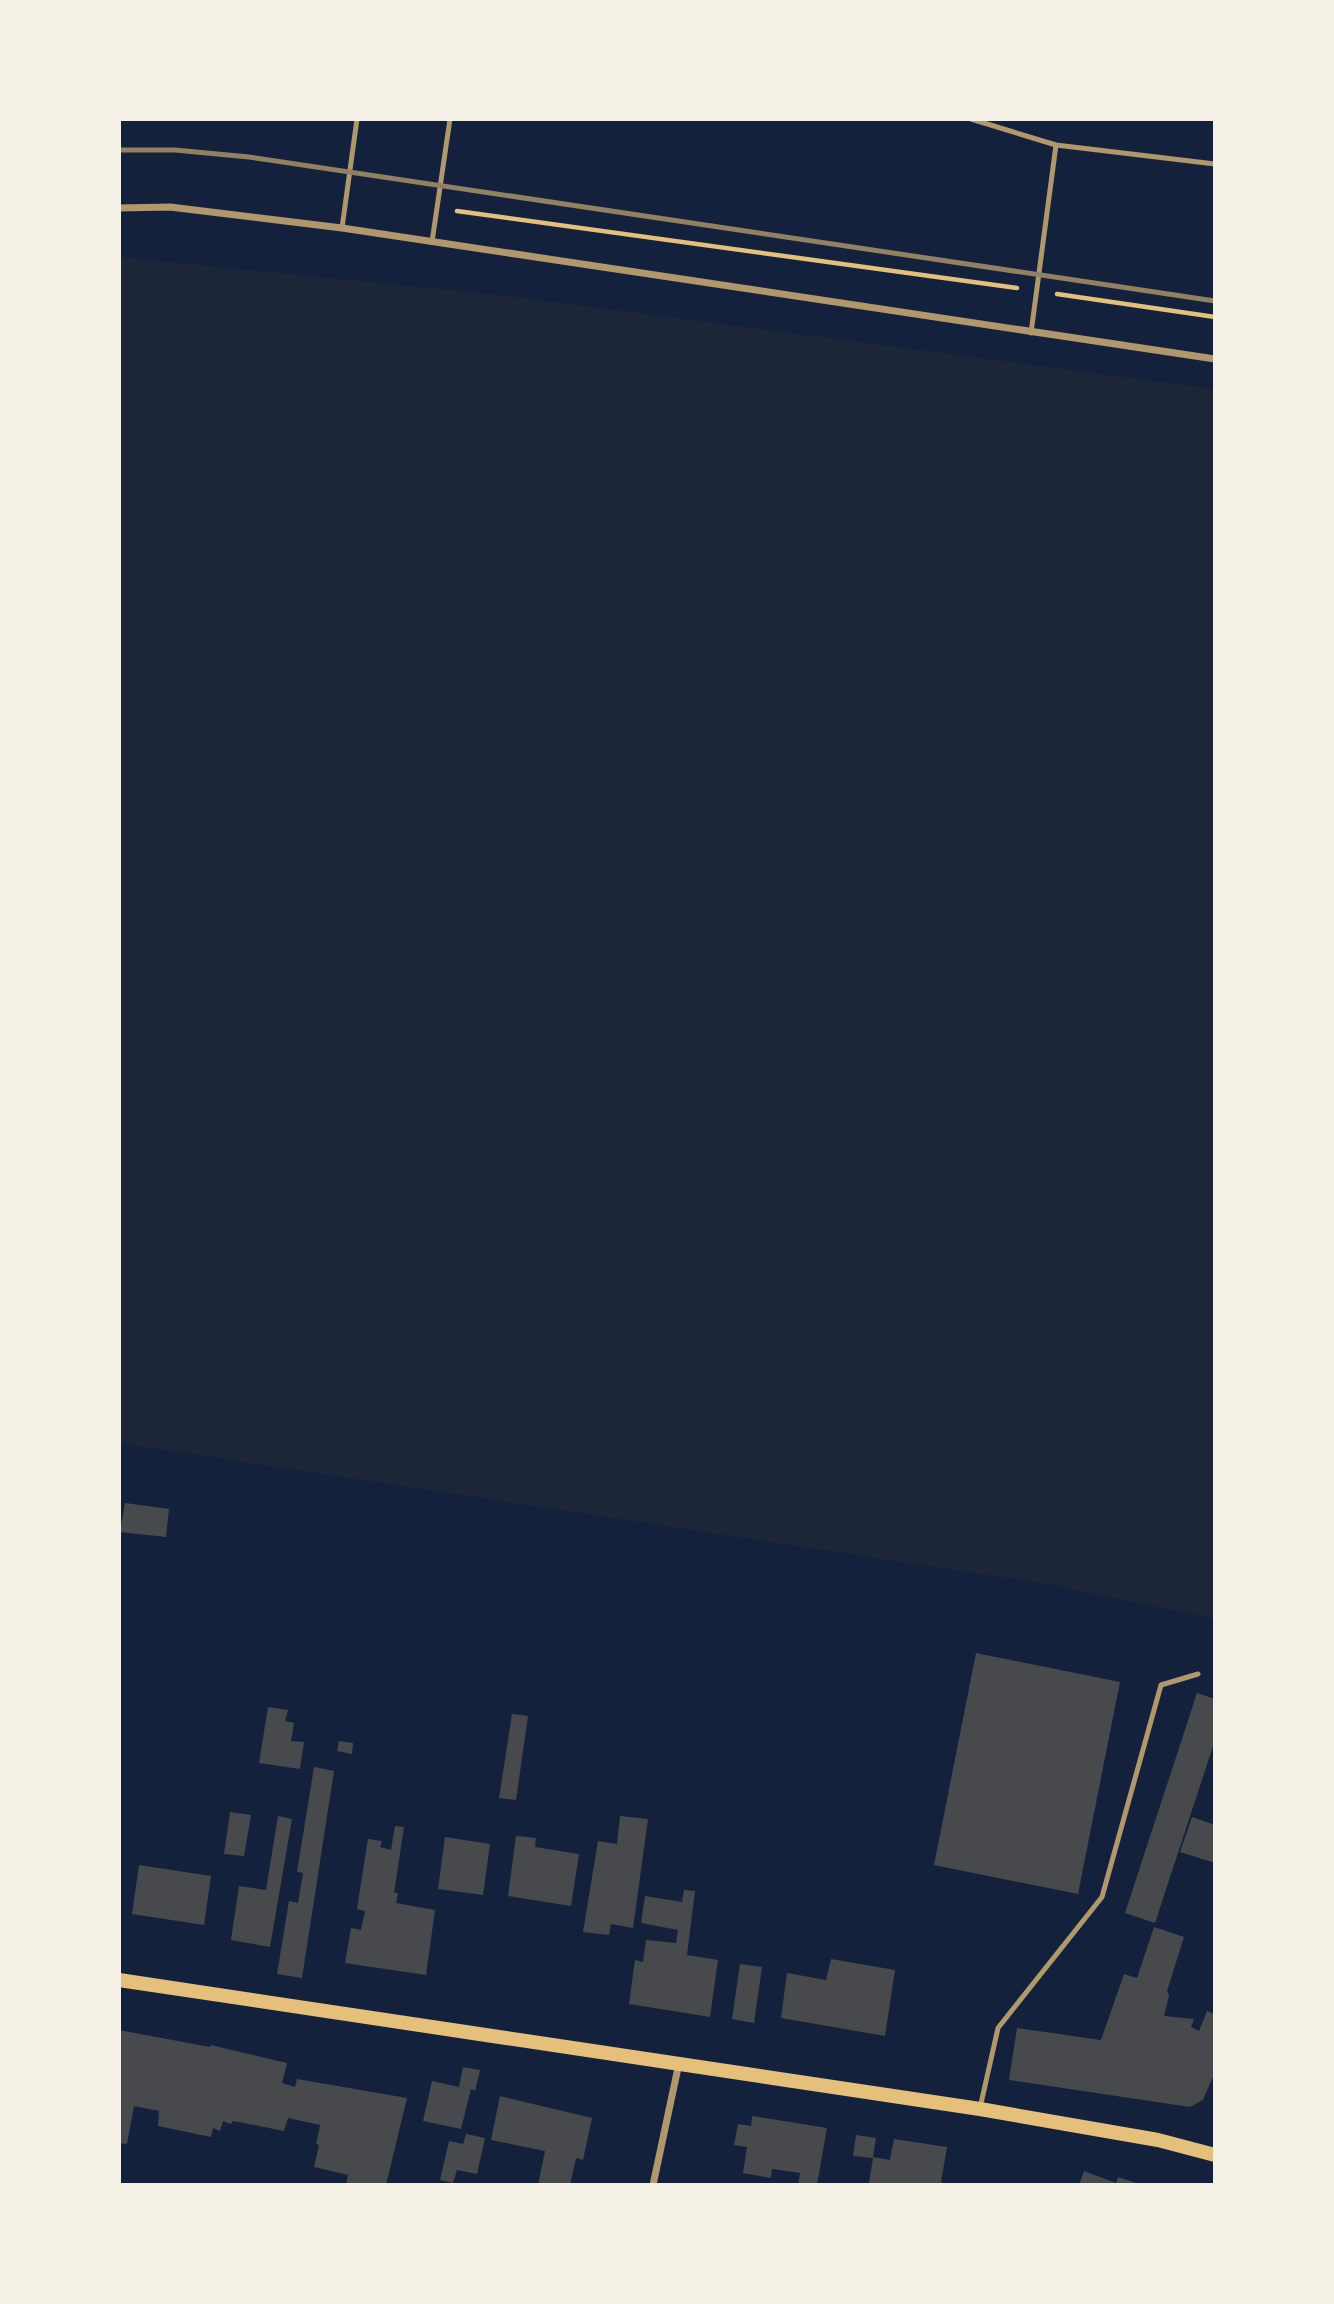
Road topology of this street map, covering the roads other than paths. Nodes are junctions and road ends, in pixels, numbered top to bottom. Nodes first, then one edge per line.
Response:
1 (357, 119) edge
2 (450, 119) edge
3 (971, 119) edge
4 (1056, 145) junction
5 (1215, 164) edge
6 (119, 208) edge
7 (342, 228) junction
8 (432, 242) junction
9 (1031, 333) junction
10 (1215, 359) edge
11 (1198, 1674) dead end
12 (119, 1980) edge
13 (679, 2063) junction
14 (980, 2109) junction
15 (1214, 2150) edge
16 (653, 2185) edge

1 - 7 lane
2 - 8 lane
3 - 4 lane
4 - 5 lane
4 - 9 lane
6 - 7 street
7 - 8 street
8 - 9 street
9 - 10 street
11 - 14 lane
12 - 13 main road
13 - 14 main road
13 - 16 street
14 - 15 main road

